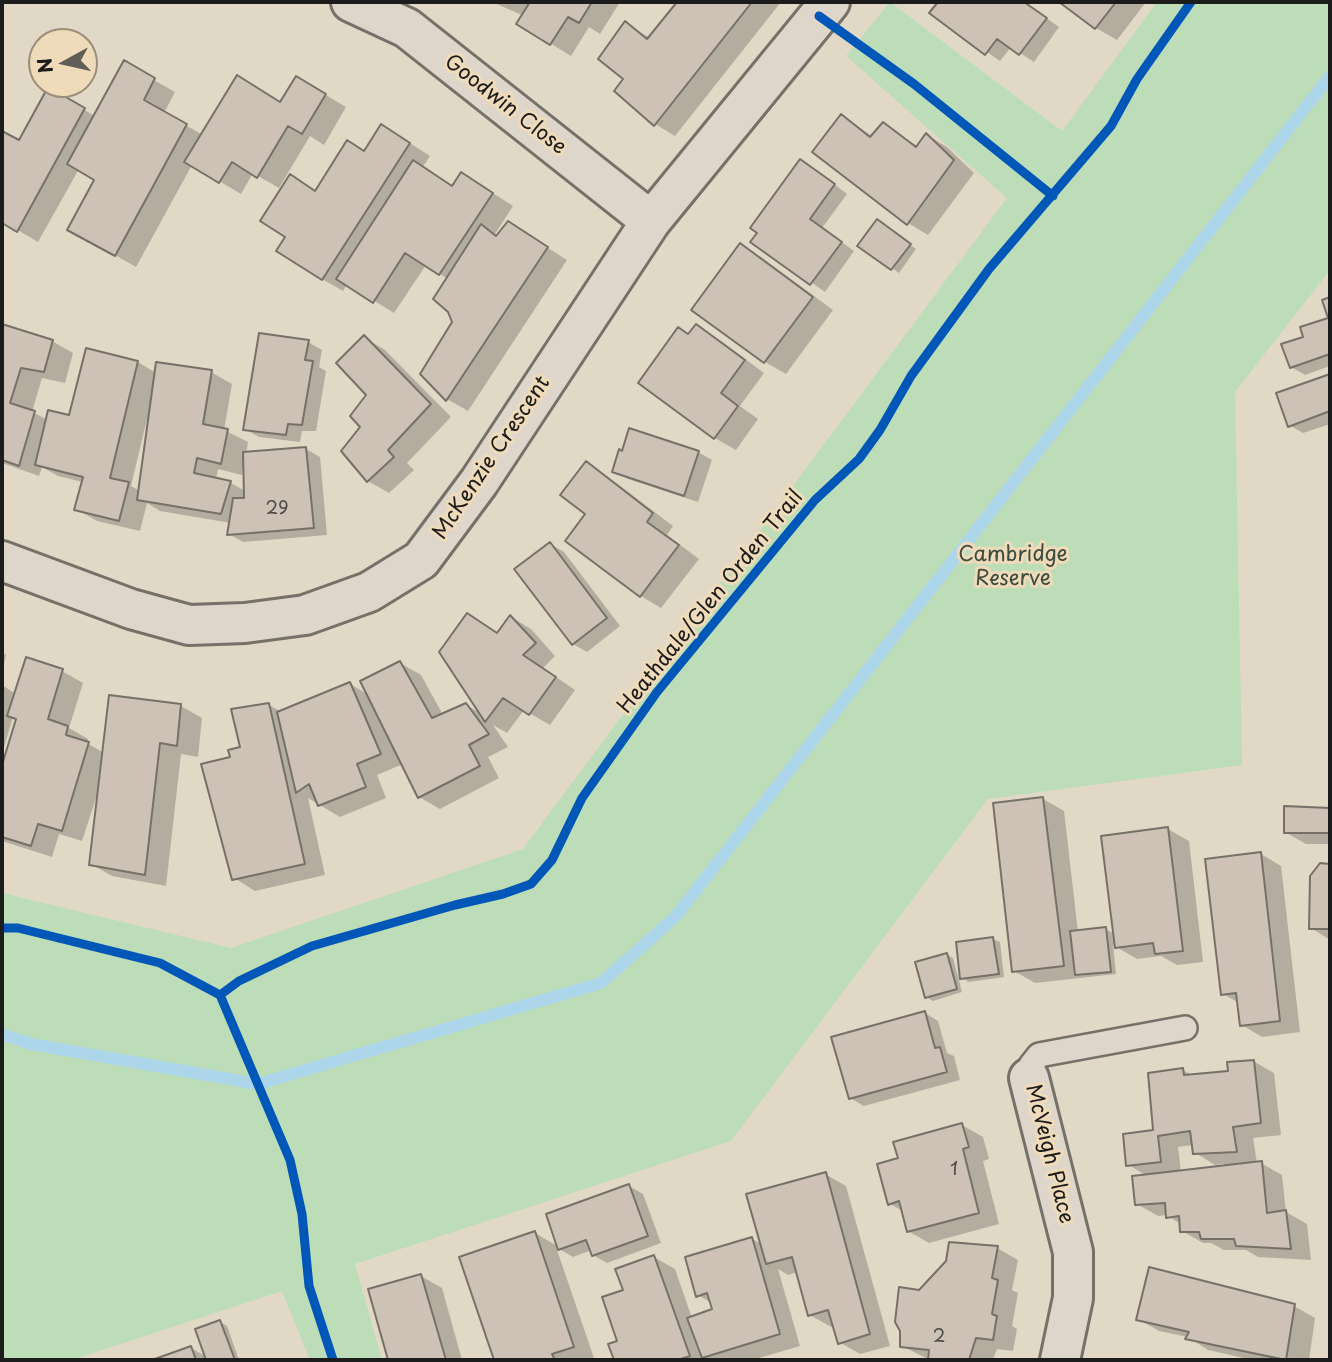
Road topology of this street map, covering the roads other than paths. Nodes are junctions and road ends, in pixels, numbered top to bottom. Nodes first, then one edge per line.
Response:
1 (351, 2) edge
2 (830, 2) edge
3 (651, 221) junction
4 (2, 561) edge
5 (1185, 1028) dead end
6 (1029, 1078) joint
7 (1060, 1360) edge

1 - 3 street, Goodwin Close
2 - 3 street, McKenzie Crescent
3 - 4 street, McKenzie Crescent
5 - 6 lane, McVeigh Place
6 - 7 street, McVeigh Place

